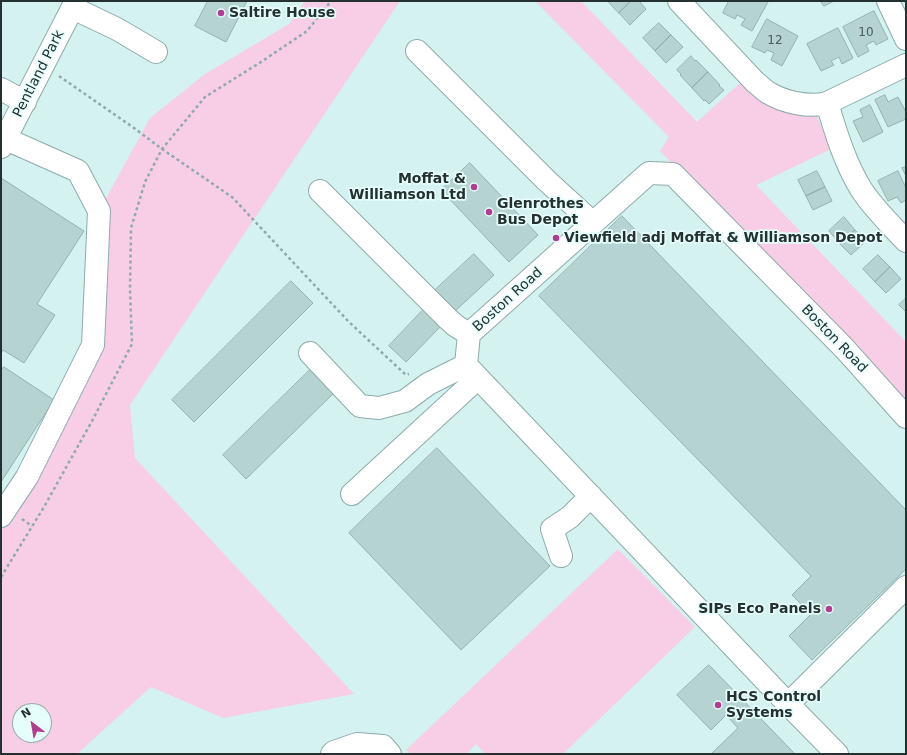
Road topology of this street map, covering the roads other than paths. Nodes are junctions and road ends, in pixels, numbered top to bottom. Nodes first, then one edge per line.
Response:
1 (679, 1) edge
2 (888, 1) edge
3 (75, 4) edge
4 (906, 39) edge
5 (417, 51) dead end
6 (156, 52) dead end
7 (906, 65) edge
8 (1, 89) edge
9 (25, 102) junction
10 (827, 103) junction
11 (3, 143) edge
12 (320, 191) dead end
13 (593, 223) junction
14 (906, 241) edge
15 (469, 334) junction
16 (310, 353) dead end
17 (472, 371) junction
18 (906, 417) edge
19 (352, 494) dead end
20 (591, 496) junction
21 (1, 516) edge
22 (560, 556) dead end
23 (906, 586) edge
24 (788, 704) junction
25 (332, 754) edge
26 (390, 754) edge
27 (837, 754) edge

1 - 10 street
2 - 4 street
3 - 6 street
3 - 9 street, Pentland Park
5 - 13 street
7 - 10 street
8 - 9 street
9 - 11 street, Pentland Park
10 - 14 street
11 - 21 street
12 - 15 street
13 - 15 street, Boston Road
13 - 18 street, Boston Road
15 - 17 street, Boston Road
16 - 17 street
17 - 19 street
17 - 20 street
20 - 22 street
20 - 24 street
23 - 24 street
24 - 27 street
25 - 26 street

